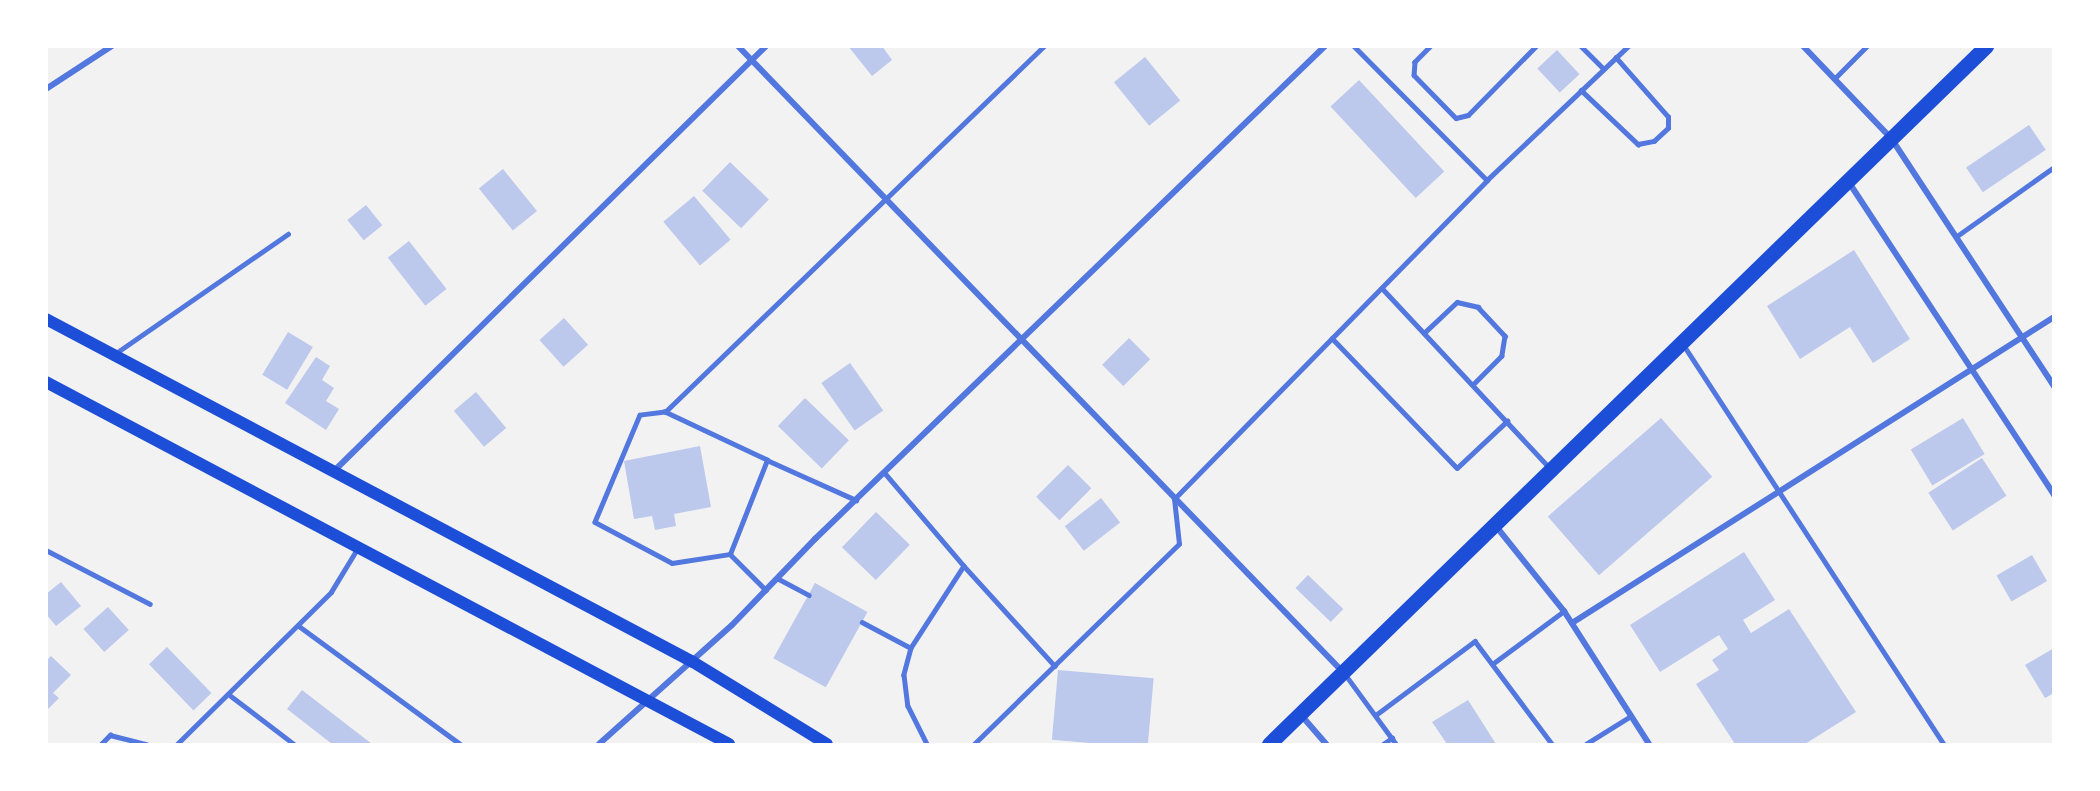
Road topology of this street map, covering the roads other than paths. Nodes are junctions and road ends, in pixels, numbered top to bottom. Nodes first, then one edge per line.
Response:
1 (112, 46) edge
2 (738, 46) edge
3 (766, 46) edge
4 (1044, 46) edge
5 (1325, 46) edge
6 (1354, 46) edge
7 (1431, 46) edge
8 (1536, 46) edge
9 (1581, 46) edge
10 (1628, 46) edge
11 (1803, 46) edge
12 (1867, 46) edge
13 (1986, 46) edge
14 (1616, 58) junction
15 (752, 60) junction
16 (1604, 68) junction
17 (1834, 78) junction
18 (46, 89) edge
19 (1581, 90) junction
20 (1892, 138) junction
21 (2054, 167) edge
22 (1488, 180) junction
23 (1848, 181) junction
24 (884, 199) junction
25 (288, 234) dead end
26 (1957, 236) junction
27 (1382, 288) junction
28 (2054, 317) edge
29 (46, 319) edge
30 (1424, 333) junction
31 (2022, 337) junction
32 (1332, 338) junction
33 (1020, 342) junction
34 (1683, 344) junction
35 (114, 354) junction
36 (1970, 369) junction
37 (46, 382) edge
38 (1473, 385) junction
39 (2054, 386) edge
40 (665, 412) junction
41 (1507, 422) junction
42 (767, 460) junction
43 (1552, 470) junction
44 (334, 471) junction
45 (884, 472) junction
46 (1778, 491) junction
47 (2054, 495) edge
48 (1174, 499) junction
49 (856, 500) junction
50 (1494, 525) junction
51 (358, 547) junction
52 (46, 550) edge
53 (730, 554) junction
54 (964, 566) junction
55 (777, 578) junction
56 (766, 590) junction
57 (809, 595) dead end
58 (150, 604) dead end
59 (1564, 611) junction
60 (862, 622) dead end
61 (1572, 623) junction
62 (299, 626) junction
63 (911, 648) junction
64 (693, 662) junction
65 (1495, 662) junction
66 (1055, 666) junction
67 (1344, 672) junction
68 (231, 696) junction
69 (644, 702) junction
70 (1377, 714) junction
71 (1300, 715) junction
72 (1631, 716) junction
73 (1392, 738) junction
74 (101, 744) edge
75 (147, 744) edge
76 (177, 744) edge
77 (294, 744) edge
78 (460, 744) edge
79 (599, 744) edge
80 (729, 744) edge
81 (827, 744) edge
82 (927, 744) edge
83 (974, 744) edge
84 (1269, 744) edge
85 (1326, 744) edge
86 (1383, 744) edge
87 (1396, 744) edge
88 (1552, 744) edge
89 (1586, 744) edge
90 (1649, 744) edge
91 (1944, 744) edge

1 - 18 street
2 - 15 street
3 - 15 street
4 - 24 lane
5 - 33 street
6 - 22 lane
7 - 8 lane
9 - 16 lane
10 - 14 lane
11 - 17 street
12 - 17 lane
13 - 20 main road
14 - 16 lane
14 - 19 lane
15 - 24 street
15 - 44 street
16 - 19 lane
17 - 20 street
19 - 22 lane
20 - 23 main road
20 - 26 street
21 - 26 lane
22 - 27 lane
23 - 34 main road
23 - 36 street
24 - 33 street
24 - 40 lane
25 - 35 lane
26 - 31 street
27 - 30 lane
27 - 32 lane
28 - 31 street
29 - 35 main road
30 - 38 lane
30 - 38 lane
31 - 36 street
31 - 39 street
32 - 41 lane
32 - 48 lane
33 - 45 street
33 - 48 street
34 - 43 main road
34 - 46 lane
35 - 44 main road
36 - 46 street
36 - 47 street
37 - 51 main road
38 - 41 lane
40 - 42 lane
40 - 53 lane
41 - 43 lane
42 - 49 lane
42 - 53 lane
43 - 50 main road
44 - 64 main road
45 - 49 street
45 - 54 lane
46 - 61 street
46 - 91 lane
48 - 66 lane
48 - 67 street
49 - 55 street
50 - 59 street
50 - 67 main road
51 - 62 lane
51 - 69 main road
52 - 58 lane
53 - 56 lane
54 - 63 lane
54 - 66 lane
55 - 56 street
55 - 57 lane
56 - 64 street
59 - 61 street
59 - 65 lane
60 - 63 lane
61 - 72 street
62 - 68 lane
62 - 78 lane
63 - 82 lane
64 - 69 street
64 - 81 main road
65 - 70 lane
65 - 88 lane
66 - 83 lane
67 - 70 lane
67 - 71 main road
68 - 76 lane
68 - 77 lane
69 - 79 street
69 - 80 main road
70 - 73 lane
71 - 84 main road
71 - 85 street
72 - 89 lane
72 - 90 street
73 - 86 lane
73 - 87 lane
74 - 75 lane

